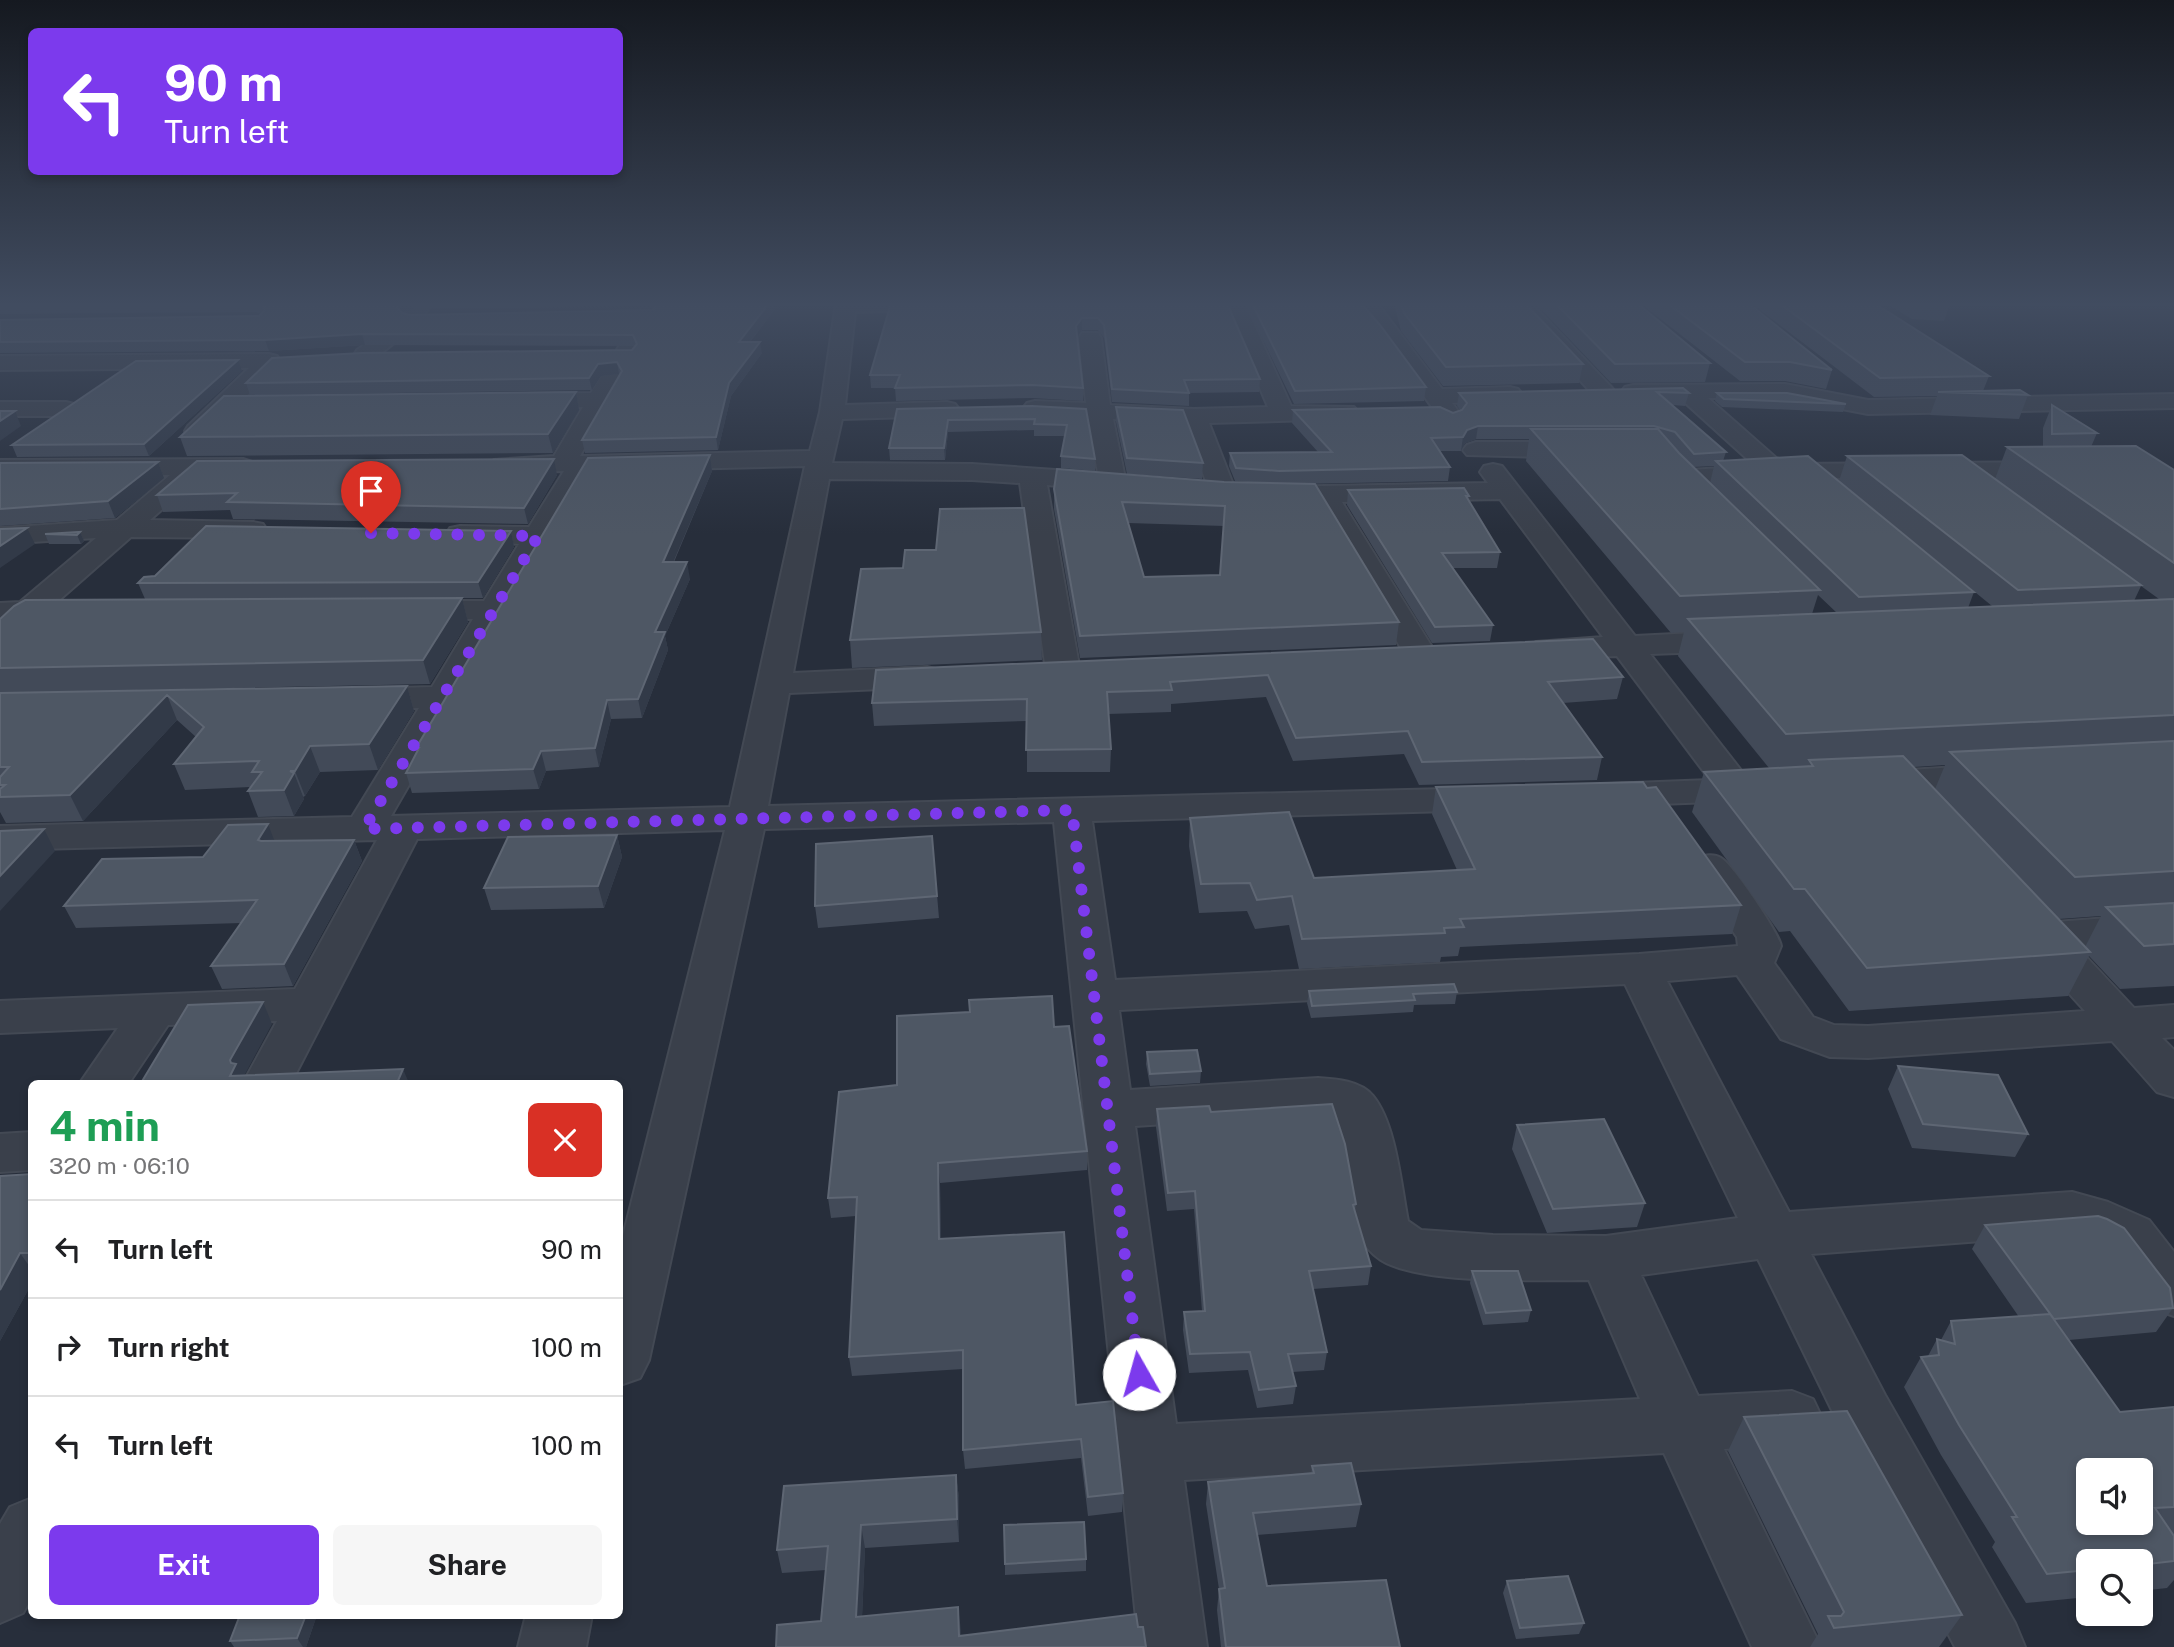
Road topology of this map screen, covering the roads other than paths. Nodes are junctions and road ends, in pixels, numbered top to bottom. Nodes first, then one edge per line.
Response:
1 (108, 380) edge
2 (250, 380) edge
3 (611, 380) edge
4 (836, 380) edge
5 (1095, 380) edge
6 (1268, 380) edge
7 (1417, 380) edge
8 (1592, 380) edge
9 (1720, 380) edge
10 (1836, 382) dead end
11 (1995, 384) dead end
12 (1733, 390) junction
13 (1686, 391) junction
14 (1578, 393) edge
15 (1604, 393) junction
16 (1526, 394) edge
17 (600, 400) junction
18 (503, 401) edge
19 (2174, 401) edge
20 (225, 405) junction
21 (253, 405) edge
22 (1433, 405) junction
23 (2030, 405) junction
24 (1868, 407) junction
25 (1018, 408) edge
26 (0, 409) edge
27 (66, 409) junction
28 (964, 409) edge
29 (1099, 410) junction
30 (832, 412) junction
31 (1364, 412) edge
32 (1283, 414) junction
33 (1194, 416) junction
34 (2063, 426) edge
35 (33, 432) edge
36 (1476, 450) junction
37 (1611, 450) edge
38 (1637, 450) edge
39 (4, 457) edge
40 (571, 464) junction
41 (481, 465) edge
42 (818, 465) junction
43 (263, 466) edge
44 (157, 467) junction
45 (195, 467) junction
46 (2074, 469) edge
47 (1807, 470) junction
48 (1963, 471) junction
49 (1777, 472) junction
50 (1032, 476) junction
51 (1682, 478) junction
52 (1190, 489) edge
53 (1508, 491) junction
54 (1223, 492) junction
55 (1995, 495) edge
56 (1325, 496) junction
57 (1839, 497) edge
58 (1711, 508) edge
59 (121, 528) junction
60 (274, 531) edge
61 (427, 534) edge
62 (0, 536) edge
63 (538, 536) junction
64 (384, 610) edge
65 (494, 610) junction
66 (82, 611) edge
67 (13, 612) edge
68 (0, 635) edge
69 (1759, 640) edge
70 (1626, 645) junction
71 (1517, 650) edge
72 (1421, 655) edge
73 (1063, 671) edge
74 (953, 676) edge
75 (774, 684) junction
76 (442, 698) junction
77 (332, 699) edge
78 (2024, 775) edge
79 (1900, 782) junction
80 (1846, 785) edge
81 (1791, 787) edge
82 (1737, 790) junction
83 (1574, 796) edge
84 (1518, 798) edge
85 (1072, 810) junction
86 (747, 820) junction
87 (1675, 820) junction
88 (1936, 821) edge
89 (384, 829) junction
90 (0, 838) edge
91 (2174, 928) edge
92 (1749, 960) junction
93 (1639, 968) junction
94 (1094, 996) junction
95 (309, 1004) junction
96 (155, 1010) junction
97 (0, 1017) edge
98 (2174, 1021) edge
99 (2123, 1024) junction
100 (106, 1080) edge
101 (269, 1080) edge
102 (2174, 1080) edge
103 (1108, 1110) junction
104 (28, 1151) edge
105 (0, 1153) edge
106 (1772, 1235) junction
107 (1606, 1258) junction
108 (2174, 1293) edge
109 (623, 1347) edge
110 (1864, 1414) junction
111 (1681, 1425) junction
112 (1148, 1454) junction
113 (558, 1619) edge
114 (552, 1647) edge
115 (1172, 1647) edge
116 (1787, 1647) edge
117 (1991, 1647) edge

1 - 27 street
2 - 20 street
3 - 17 street
4 - 30 street
5 - 29 street
6 - 32 street
7 - 22 street
8 - 15 street
9 - 12 street
10 - 24 street
11 - 23 street
12 - 13 street
12 - 24 street
13 - 15 street
13 - 49 street
14 - 15 street
16 - 22 street
17 - 18 street
17 - 40 street
19 - 23 street
20 - 21 street
20 - 44 street
22 - 36 street
23 - 24 street
23 - 34 street
25 - 29 street
26 - 27 street
27 - 35 street
28 - 30 street
29 - 33 street
29 - 50 street
30 - 42 street
31 - 32 street
32 - 33 street
33 - 54 street
36 - 37 street
36 - 53 street
38 - 51 street
39 - 44 street
40 - 41 street
40 - 42 street
40 - 63 street
42 - 50 street
42 - 75 street
43 - 45 street
44 - 45 street
45 - 59 street
46 - 48 street
47 - 48 street
47 - 49 street
47 - 57 street
48 - 55 street
49 - 51 street
50 - 73 street
51 - 58 street
52 - 54 street
53 - 56 street
53 - 70 street
54 - 56 street
56 - 72 street
59 - 60 street
59 - 62 street
59 - 67 street
61 - 63 street
63 - 65 street
64 - 65 street
65 - 76 street
66 - 67 street
67 - 68 street
69 - 70 street
70 - 71 street
70 - 82 street
74 - 75 street
75 - 86 street
76 - 77 street
76 - 89 street
78 - 79 street
79 - 80 street
79 - 88 street
81 - 82 street
82 - 87 street
83 - 87 street
84 - 85 street
85 - 86 street
85 - 94 street
86 - 89 street
86 - 109 street
87 - 92 street
89 - 90 street
89 - 95 street
91 - 99 street
92 - 93 street
92 - 99 street
93 - 94 street
93 - 106 street
94 - 103 street
95 - 96 street
95 - 101 street
96 - 97 street
96 - 100 street
98 - 99 street
99 - 102 street
103 - 107 street
103 - 112 street
104 - 105 street
106 - 107 street
106 - 108 street
106 - 110 street
107 - 111 street
110 - 111 street
110 - 117 street
111 - 112 street
111 - 116 street
112 - 115 street
113 - 114 street

